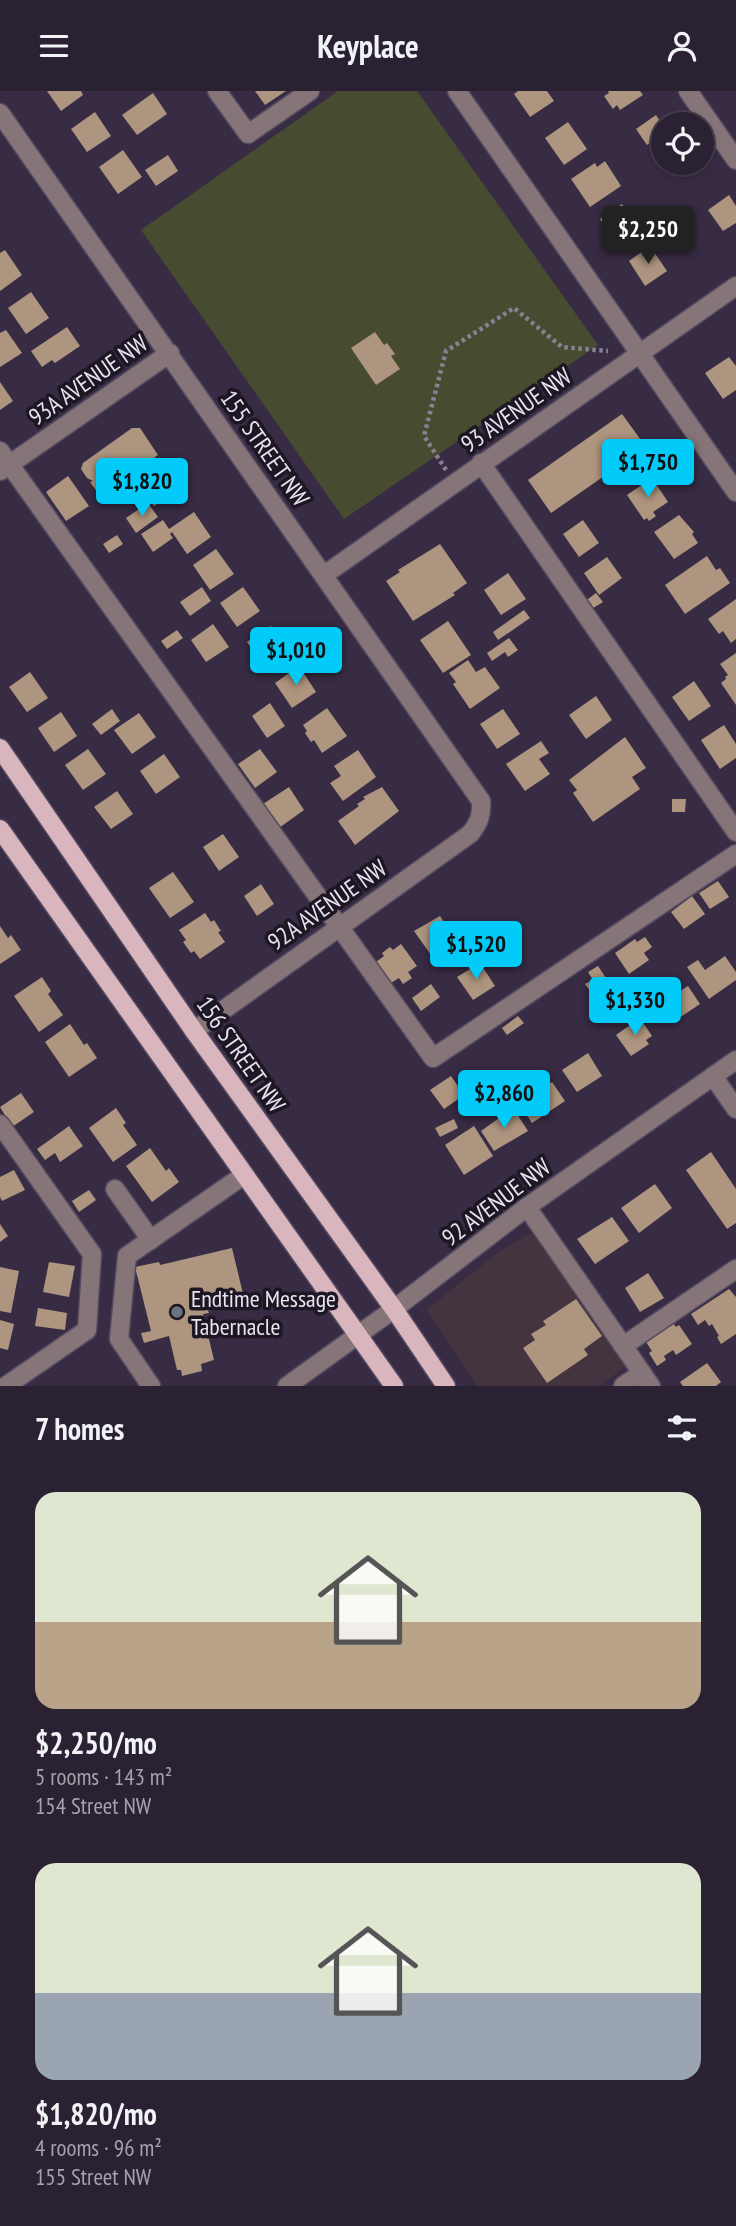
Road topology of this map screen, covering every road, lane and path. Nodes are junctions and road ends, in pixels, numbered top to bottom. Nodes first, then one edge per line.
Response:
1 (217, 91) edge
2 (310, 91) edge
3 (457, 91) edge
4 (688, 91) edge
5 (0, 113) edge
6 (736, 160) edge
7 (736, 286) edge
8 (170, 353) junction
9 (640, 354) junction
10 (3, 462) edge
11 (481, 463) junction
12 (454, 482) junction
13 (736, 492) edge
14 (324, 575) junction
15 (0, 748) edge
16 (482, 814) joint
17 (0, 829) edge
18 (736, 832) edge
19 (736, 854) edge
20 (339, 926) junction
21 (194, 1031) junction
22 (736, 1060) edge
23 (713, 1076) junction
24 (736, 1109) edge
25 (0, 1124) edge
26 (244, 1175) junction
27 (115, 1189) dead end
28 (527, 1207) junction
29 (150, 1240) junction
30 (736, 1269) edge
31 (394, 1309) junction
32 (358, 1335) junction
33 (623, 1346) junction
34 (646, 1379) edge
35 (6, 1386) edge
36 (151, 1386) edge
37 (287, 1386) edge
38 (394, 1386) edge
39 (446, 1386) edge
40 (623, 1386) edge

1 - 2 street
3 - 9 street
4 - 6 street
5 - 8 street, 155 STREET NW
7 - 9 street, 93 AVENUE NW
8 - 10 street, 93A AVENUE NW
8 - 14 street, 155 STREET NW
9 - 11 street, 93 AVENUE NW
9 - 12 path
9 - 13 street
10 - 20 street
11 - 12 street, 93 AVENUE NW
11 - 18 street
12 - 14 street, 93 AVENUE NW
14 - 16 street, 155 STREET NW
15 - 21 main road, 156 STREET NW
16 - 20 street, 92A AVENUE NW
17 - 26 main road
19 - 20 street
20 - 21 street, 92A AVENUE NW
21 - 31 main road, 156 STREET NW
22 - 23 street, 92 AVENUE NW
23 - 24 street
23 - 28 street, 92 AVENUE NW
25 - 35 street
26 - 29 street
26 - 32 main road
27 - 29 street
28 - 31 street, 92 AVENUE NW
28 - 33 street
29 - 36 street
30 - 33 street
31 - 32 street, 92 AVENUE NW
31 - 39 main road, 156 STREET NW
32 - 37 street, 92 AVENUE NW
32 - 38 main road
33 - 34 street
34 - 40 street

